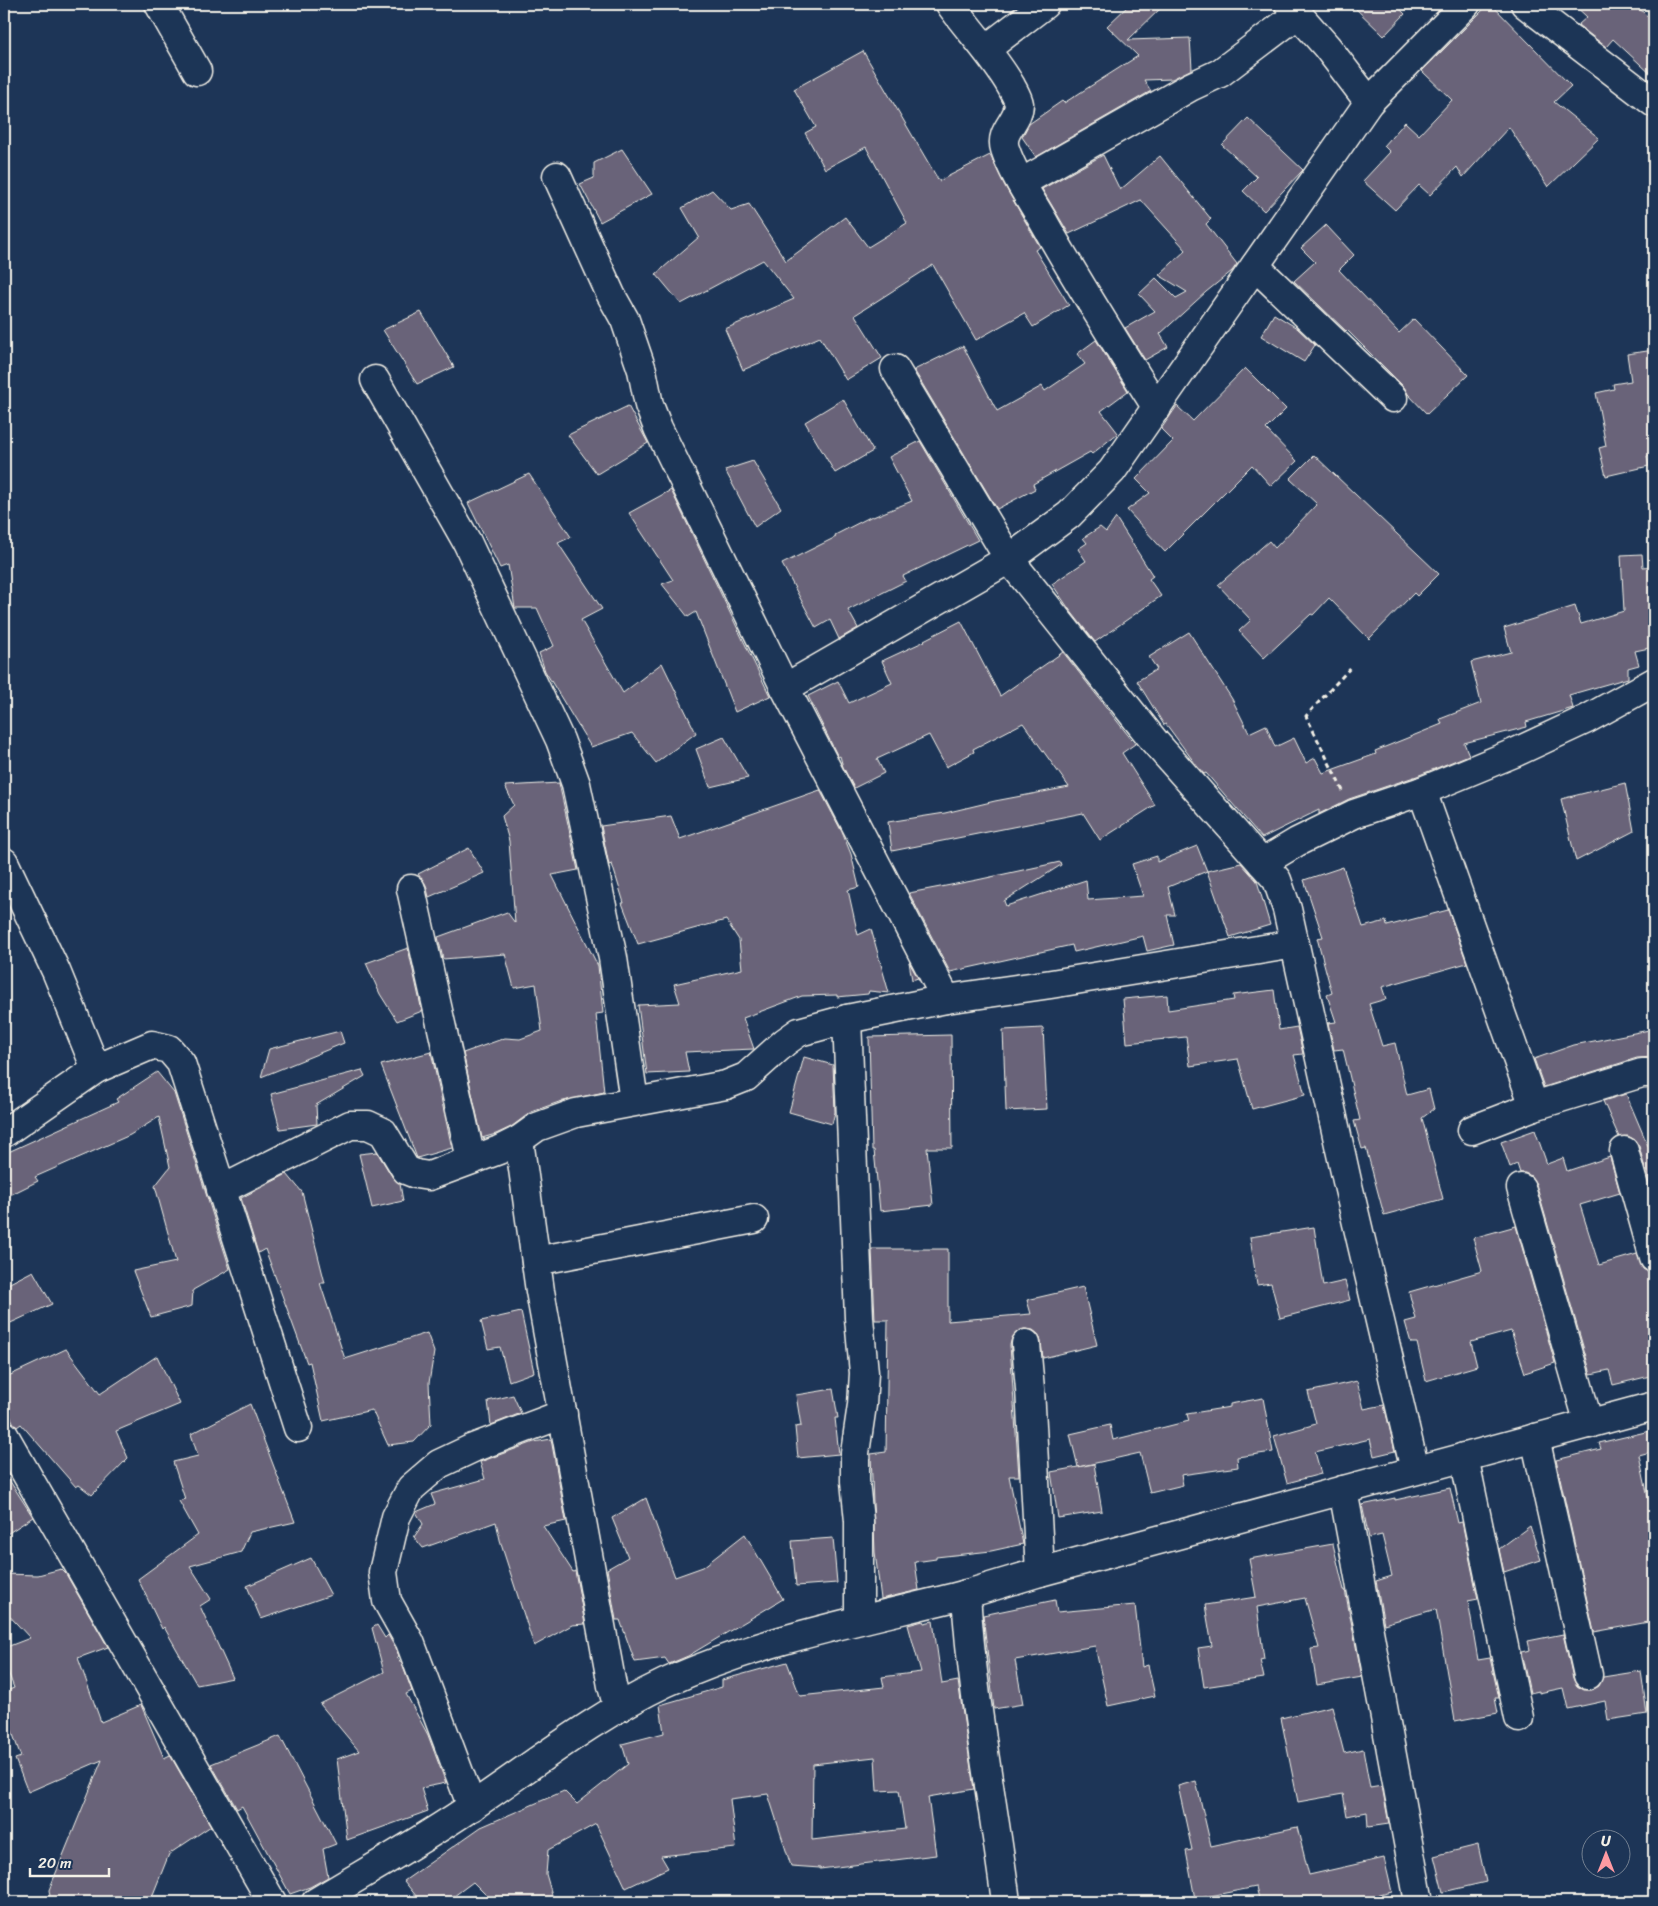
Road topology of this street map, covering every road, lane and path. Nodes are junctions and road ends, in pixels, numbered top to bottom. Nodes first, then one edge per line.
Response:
1 (159, 4) edge
2 (950, 4) edge
3 (1045, 4) edge
4 (1466, 4) edge
5 (1525, 4) edge
6 (1293, 9) edge
7 (986, 49) junction
8 (197, 71) dead end
9 (1369, 102) junction
10 (1654, 103) edge
11 (557, 176) dead end
12 (1021, 183) junction
13 (1255, 266) junction
14 (895, 369) dead end
15 (375, 380) dead end
16 (1393, 398) dead end
17 (1156, 408) junction
18 (1009, 559) junction
19 (1352, 666) dead end
20 (1654, 682) edge
21 (786, 688) junction
22 (1422, 791) junction
23 (1354, 814) junction
24 (4, 862) edge
25 (1262, 863) junction
26 (411, 889) dead end
27 (1295, 944) junction
28 (946, 999) junction
29 (847, 1019) junction
30 (96, 1069) junction
31 (1654, 1073) edge
32 (634, 1101) junction
33 (1534, 1106) junction
34 (1472, 1130) dead end
35 (4, 1133) edge
36 (519, 1140) junction
37 (1624, 1151) dead end
38 (472, 1159) junction
39 (1522, 1188) dead end
40 (221, 1190) junction
41 (754, 1219) dead end
42 (1654, 1258) edge
43 (536, 1261) junction
44 (1026, 1344) dead end
45 (1654, 1406) edge
46 (563, 1414) junction
47 (1589, 1424) junction
48 (298, 1428) dead end
49 (4, 1435) edge
50 (1535, 1438) junction
51 (1464, 1457) junction
52 (1415, 1470) junction
53 (1343, 1490) junction
54 (1040, 1572) junction
55 (966, 1594) junction
56 (859, 1619) junction
57 (1588, 1675) dead end
58 (618, 1708) junction
59 (1519, 1718) dead end
60 (472, 1807) junction
61 (272, 1902) edge
62 (316, 1902) edge
63 (1006, 1902) edge
64 (1419, 1902) edge

1 - 8 street
2 - 7 street
3 - 7 street
4 - 9 street
5 - 10 street
6 - 9 street
6 - 12 street
7 - 12 street
9 - 13 street
11 - 21 street
12 - 17 street
13 - 16 street
13 - 17 street
14 - 18 street
15 - 32 street
17 - 18 street
18 - 21 street
18 - 25 street
19 - 23 path
20 - 22 street
21 - 28 street
22 - 23 street
22 - 33 street
23 - 25 street
24 - 30 street
25 - 27 street
26 - 38 street
27 - 28 street
27 - 52 street
28 - 29 street
29 - 32 street
29 - 56 street
30 - 35 street
30 - 40 street
31 - 33 street
32 - 36 street
33 - 34 street
36 - 38 street
36 - 43 street
37 - 42 street
38 - 40 street
39 - 47 street
40 - 48 street
41 - 43 street
43 - 46 street
44 - 54 street
45 - 47 street
46 - 58 street
46 - 60 street
47 - 50 street
49 - 61 street
50 - 51 street
50 - 57 street
51 - 52 street
51 - 59 street
52 - 53 street
53 - 54 street
53 - 64 street
54 - 55 street
55 - 56 street
55 - 63 street
56 - 58 street
58 - 60 street
60 - 62 street

